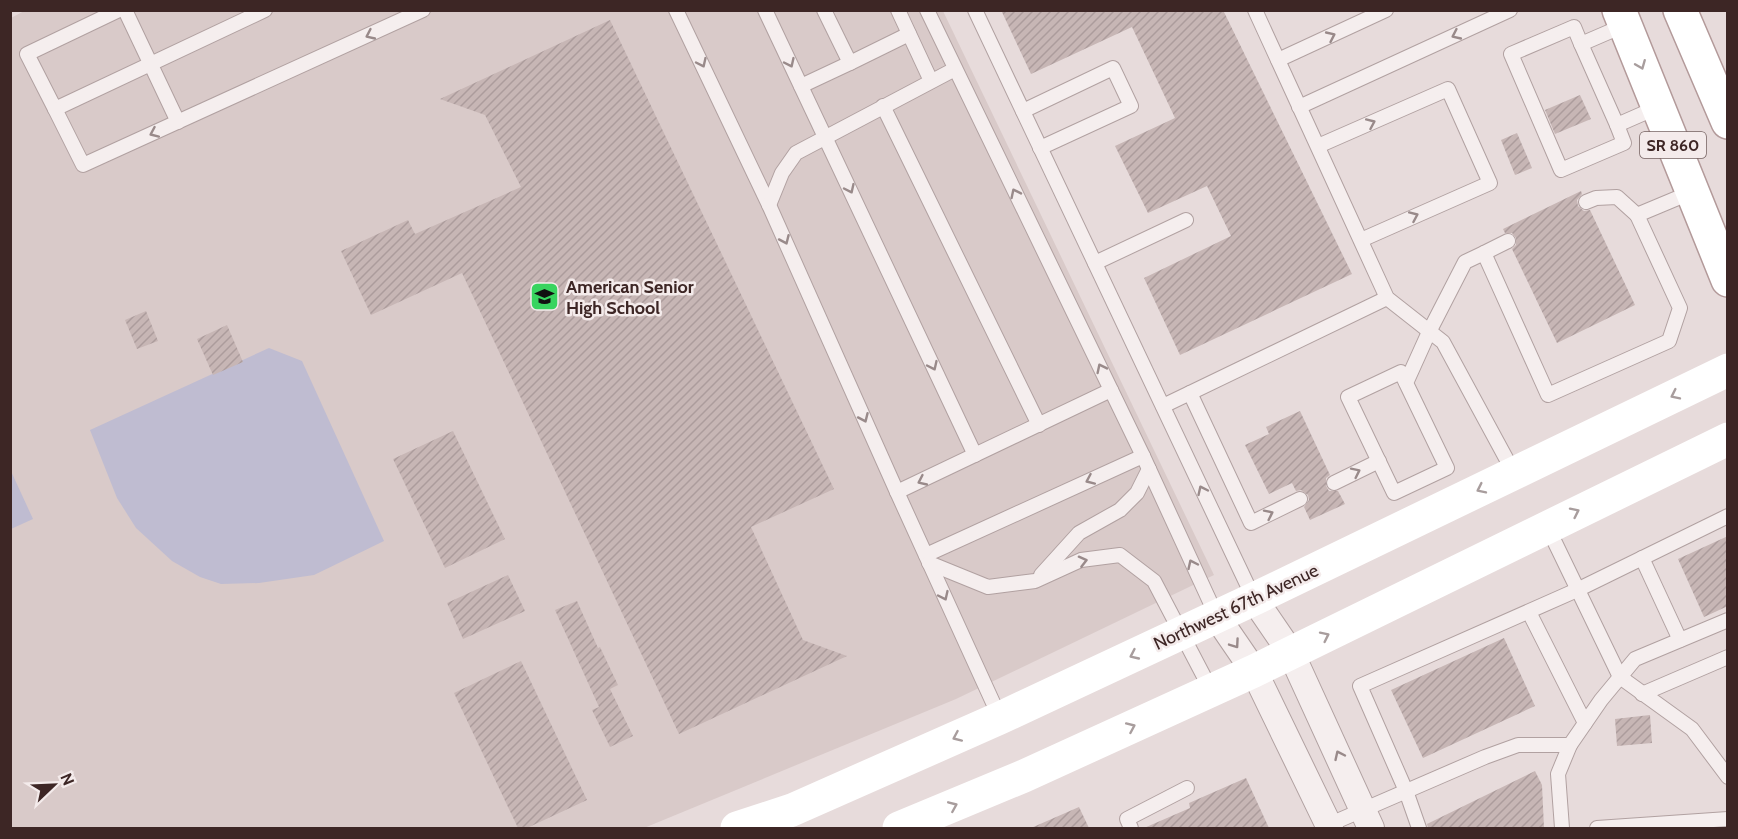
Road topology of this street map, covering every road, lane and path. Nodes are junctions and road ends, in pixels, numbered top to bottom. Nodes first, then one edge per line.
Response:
1 (119, 10) edge
2 (124, 10) edge
3 (265, 10) edge
4 (676, 10) edge
5 (765, 10) edge
6 (824, 10) edge
7 (898, 10) edge
8 (927, 10) edge
9 (975, 10) edge
10 (1255, 10) edge
11 (1386, 10) edge
12 (1510, 10) edge
13 (1680, 10) edge
14 (421, 11) edge
15 (1622, 18) edge
16 (909, 34) junction
17 (1581, 44) junction
18 (1278, 60) junction
19 (850, 63) junction
20 (150, 64) junction
21 (955, 69) junction
22 (931, 81) junction
23 (801, 86) junction
24 (1720, 86) edge
25 (883, 106) junction
26 (1299, 106) junction
27 (1658, 107) junction
28 (55, 109) junction
29 (1023, 111) junction
30 (178, 122) junction
31 (1728, 122) edge
32 (1617, 125) junction
33 (825, 136) junction
34 (1318, 146) junction
35 (1040, 148) junction
36 (1692, 192) junction
37 (1586, 202) dead end
38 (769, 206) junction
39 (1637, 215) junction
40 (1186, 220) dead end
41 (1361, 240) junction
42 (1508, 241) dead end
43 (1484, 253) junction
44 (1095, 263) junction
45 (1728, 280) edge
46 (1387, 298) junction
47 (1429, 332) junction
48 (1728, 370) edge
49 (1406, 383) junction
50 (1112, 390) junction
51 (1190, 393) junction
52 (1162, 406) junction
53 (1039, 425) junction
54 (1728, 439) edge
55 (975, 456) junction
56 (1379, 461) junction
57 (1146, 463) junction
58 (1514, 473) junction
59 (1334, 483) dead end
60 (897, 492) junction
61 (1300, 499) dead end
62 (1728, 516) edge
63 (1546, 526) junction
64 (1642, 558) junction
65 (927, 559) junction
66 (1035, 581) junction
67 (1577, 590) junction
68 (1254, 599) junction
69 (1529, 612) junction
70 (1216, 617) junction
71 (1728, 620) edge
72 (1182, 633) junction
73 (1680, 640) junction
74 (1291, 653) junction
75 (1728, 657) edge
76 (1254, 671) junction
77 (1620, 677) junction
78 (1212, 690) junction
79 (1642, 694) junction
80 (1000, 718) junction
81 (1586, 723) junction
82 (1570, 745) junction
83 (1728, 777) edge
84 (1187, 788) dead end
85 (1406, 791) junction
86 (1367, 818) edge
87 (1728, 819) edge
88 (1329, 827) edge
89 (737, 828) edge
90 (899, 828) edge
91 (1131, 828) edge
92 (1419, 828) edge
93 (1562, 828) edge
94 (1597, 828) edge

1 - 28 lane
2 - 20 lane
3 - 20 lane
4 -> 38 lane
5 -> 23 lane
6 - 19 lane
7 - 16 lane
8 - 21 lane
9 - 29 lane
10 - 18 lane
18 -> 11 lane
12 -> 26 lane
13 - 24 main road, SR 860
14 -> 30 lane
15 - 17 lane
15 -> 27 main road, SR 860
16 - 19 lane
16 - 22 lane
17 - 32 lane
17 - 32 lane
18 - 26 lane
19 - 23 lane
20 - 28 lane
20 - 30 lane
21 - 22 lane
50 -> 21 lane
22 - 25 lane
23 - 33 lane
24 - 31 main road, SR 860
25 - 33 lane
25 - 53 lane
26 - 34 lane
27 - 32 lane
27 - 36 main road, SR 860
30 -> 28 lane
29 - 35 lane
29 - 35 lane
33 - 38 lane
33 -> 55 lane
34 - 41 lane
34 - 41 lane
35 - 44 lane
36 - 39 lane
36 - 45 main road, SR 860
37 - 39 lane
38 -> 60 lane
39 - 43 lane
40 - 44 lane
41 - 46 lane
42 - 43 lane
43 - 47 lane
44 - 52 lane
46 - 47 lane
46 - 51 lane
47 - 49 lane
47 - 58 lane
48 -> 58 main road, Northwest 67th Avenue
49 - 56 lane
49 - 56 lane
50 - 53 lane
50 - 57 lane
51 - 52 lane
51 -> 61 lane
68 -> 52 lane
53 - 55 lane
63 -> 54 main road
55 -> 60 lane
59 -> 56 lane
57 -> 65 lane
57 - 66 lane
70 -> 57 lane
58 -> 68 main road, Northwest 67th Avenue
60 - 65 lane
62 - 64 lane
63 - 67 lane
74 -> 63 main road
64 - 67 lane
64 - 73 lane
65 - 66 lane
65 -> 80 lane
66 -> 72 lane
67 - 69 lane
67 - 77 lane
68 - 70 main road, Northwest 67th Avenue
68 - 74 street
69 - 81 lane
69 - 85 lane
70 - 72 main road, Northwest 67th Avenue
70 -> 76 street
71 - 73 lane
72 - 78 lane
72 -> 80 main road, Northwest 67th Avenue
73 - 77 lane
74 - 76 main road
86 -> 74 street
75 - 79 lane
76 - 78 main road
76 - 88 street
77 - 79 lane
77 - 81 lane
90 -> 78 main road
79 - 83 lane
80 -> 89 main road, Northwest 67th Avenue
81 - 82 lane
82 - 85 lane
82 - 93 lane
84 - 91 lane
85 - 86 lane
85 - 92 lane
86 - 88 lane
87 - 94 lane

